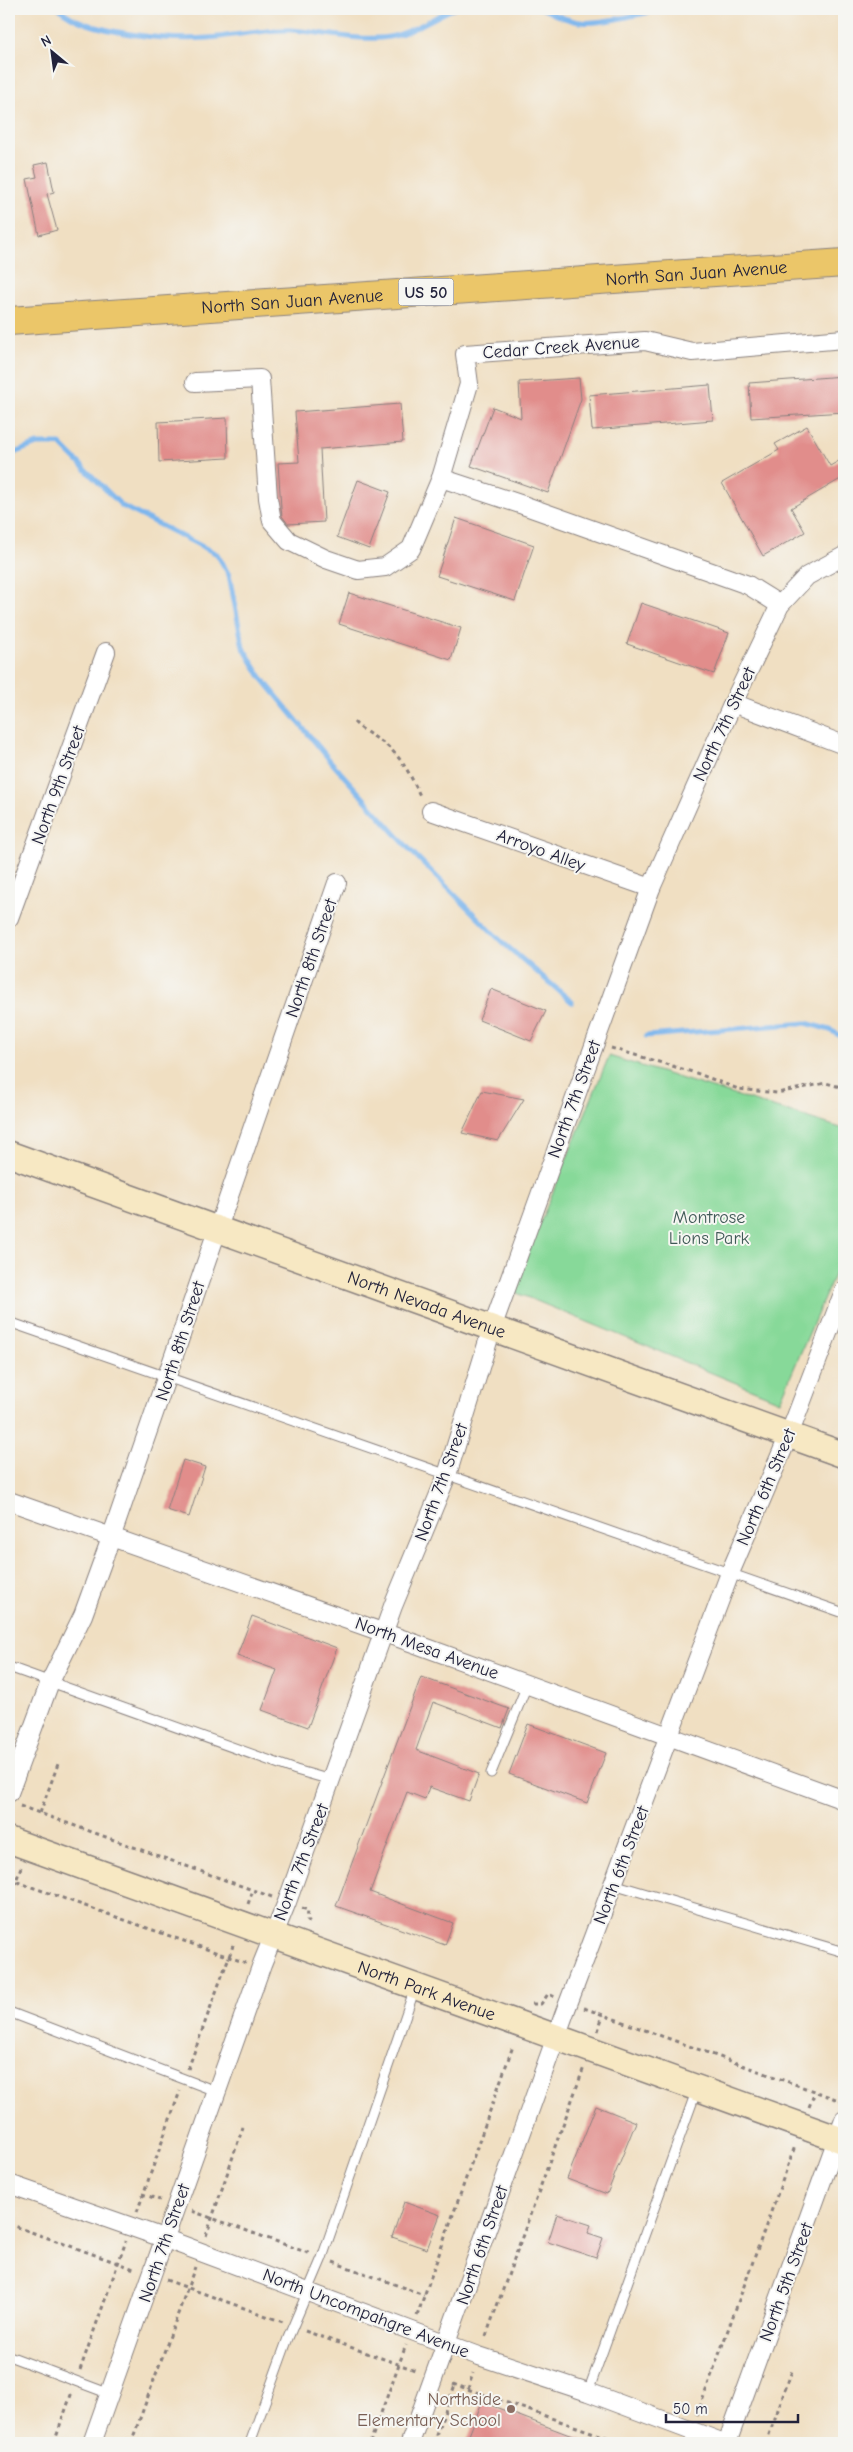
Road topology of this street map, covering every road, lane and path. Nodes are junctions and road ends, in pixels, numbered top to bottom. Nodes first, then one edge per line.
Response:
1 (844, 262) edge
2 (9, 321) edge
3 (844, 339) edge
4 (195, 382) dead end
5 (440, 478) junction
6 (844, 556) edge
7 (780, 605) junction
8 (106, 652) dead end
9 (733, 703) junction
10 (354, 722) dead end
11 (844, 744) edge
12 (431, 810) joint
13 (337, 883) dead end
14 (651, 888) junction
15 (9, 918) edge
16 (595, 1043) junction
17 (844, 1088) edge
18 (9, 1154) edge
19 (216, 1229) junction
20 (844, 1291) edge
21 (9, 1322) edge
22 (492, 1328) junction
23 (168, 1377) junction
24 (789, 1435) junction
25 (844, 1455) edge
26 (447, 1475) junction
27 (9, 1501) edge
28 (111, 1538) junction
29 (730, 1573) junction
30 (844, 1613) edge
31 (384, 1633) junction
32 (9, 1667) edge
33 (50, 1682) junction
34 (527, 1685) junction
35 (670, 1738) junction
36 (58, 1764) dead end
37 (491, 1773) dead end
38 (331, 1780) junction
39 (13, 1799) edge
40 (844, 1800) edge
41 (40, 1813) junction
42 (9, 1840) edge
43 (16, 1882) dead end
44 (613, 1884) junction
45 (9, 1900) edge
46 (287, 1902) junction
47 (316, 1928) dead end
48 (273, 1934) junction
49 (844, 1952) edge
50 (229, 1958) dead end
51 (415, 1986) junction
52 (569, 2002) junction
53 (528, 2003) dead end
54 (9, 2012) edge
55 (603, 2015) junction
56 (556, 2037) junction
57 (513, 2046) dead end
58 (590, 2049) junction
59 (184, 2079) junction
60 (697, 2088) junction
61 (218, 2092) junction
62 (815, 2092) junction
63 (844, 2102) edge
64 (809, 2110) dead end
65 (243, 2126) dead end
66 (842, 2133) edge
67 (796, 2143) dead end
68 (9, 2184) edge
69 (142, 2194) junction
70 (176, 2206) junction
71 (212, 2219) junction
72 (9, 2224) edge
73 (132, 2228) junction
74 (166, 2239) junction
75 (205, 2240) dead end
76 (322, 2258) junction
77 (197, 2261) dead end
78 (118, 2263) junction
79 (143, 2272) dead end
80 (162, 2278) dead end
81 (188, 2287) junction
82 (307, 2291) junction
83 (424, 2295) junction
84 (416, 2316) dead end
85 (293, 2326) junction
86 (486, 2336) dead end
87 (407, 2342) dead end
88 (447, 2344) junction
89 (9, 2356) edge
90 (399, 2364) junction
91 (793, 2368) dead end
92 (415, 2370) dead end
93 (473, 2373) dead end
94 (76, 2381) junction
95 (468, 2389) junction
96 (588, 2392) junction
97 (110, 2394) junction
98 (692, 2430) junction
99 (54, 2443) edge
100 (92, 2443) edge
101 (132, 2443) edge
102 (250, 2443) edge
103 (370, 2443) edge
104 (410, 2443) edge
105 (433, 2443) edge
106 (623, 2443) edge
107 (725, 2443) edge
108 (766, 2443) edge

1 - 2 highway, North San Juan Avenue / US 50
3 - 5 street, Cedar Creek Avenue
4 - 5 street, Cedar Creek Avenue
5 - 7 street
6 - 7 street, North 7th Street
7 - 9 street, North 7th Street
8 - 15 street, North 9th Street
9 - 11 street
9 - 14 street, North 7th Street
10 - 12 path
12 - 14 street, Arroyo Alley
13 - 19 street, North 8th Street
14 - 16 street, North 7th Street
16 - 17 path
16 - 22 street, North 7th Street
18 - 19 street, North Nevada Avenue
19 - 22 street, North Nevada Avenue
19 - 23 street, North 8th Street
20 - 24 street, North 6th Street
21 - 23 lane
22 - 24 street, North Nevada Avenue
22 - 26 street, North 7th Street
23 - 26 lane
23 - 28 street, North 8th Street
24 - 25 street, North Nevada Avenue
24 - 29 street, North 6th Street
26 - 29 lane
26 - 31 street, North 7th Street
27 - 28 street, North Mesa Avenue
28 - 31 street, North Mesa Avenue
28 - 33 street, North 8th Street
29 - 30 lane
29 - 35 street, North 6th Street
31 - 34 street, North Mesa Avenue
31 - 38 street, North 7th Street
32 - 33 lane
33 - 38 lane
33 - 39 street, North 8th Street
34 - 35 street, North Mesa Avenue
34 - 37 lane
35 - 40 street, North Mesa Avenue
35 - 44 street, North 6th Street
36 - 41 path
38 - 46 street, North 7th Street
39 - 41 path
41 - 46 path
42 - 48 street, North Park Avenue
43 - 45 path
44 - 49 lane
44 - 52 street, North 6th Street
46 - 47 path
46 - 48 street, North 7th Street
48 - 51 street, North Park Avenue
48 - 61 street, North 7th Street
50 - 59 path
51 - 56 street, North Park Avenue
51 - 76 lane
52 - 53 path
52 - 55 path
52 - 56 street, North 6th Street
54 - 59 lane
55 - 58 path
55 - 62 path
56 - 58 street, North Park Avenue
56 - 88 street, North 6th Street
57 - 83 path
58 - 60 street, North Park Avenue
58 - 86 path
59 - 61 lane
59 - 69 path
60 - 66 street, North Park Avenue
60 - 96 lane
61 - 70 street, North 7th Street
62 - 63 path
62 - 64 path
65 - 71 path
66 - 107 street, North 5th Street
67 - 98 path
68 - 73 street, North Uncompahgre Avenue
69 - 70 path
69 - 73 path
70 - 71 path
70 - 74 street, North 7th Street
71 - 75 path
71 - 76 path
72 - 78 path
73 - 74 street, North Uncompahgre Avenue
73 - 78 path
74 - 82 street, North Uncompahgre Avenue
74 - 97 street, North 7th Street
76 - 82 lane
76 - 83 path
77 - 81 path
78 - 79 path
78 - 94 path
80 - 81 path
81 - 85 path
81 - 101 path
82 - 85 lane
82 - 88 street, North Uncompahgre Avenue
83 - 84 path
85 - 90 path
85 - 102 lane
87 - 90 path
88 - 96 street, North Uncompahgre Avenue
88 - 104 street, North 6th Street
89 - 94 lane
90 - 92 path
90 - 103 path
91 - 108 path
93 - 95 path
94 - 97 lane
94 - 99 path
95 - 105 path
95 - 106 path
96 - 98 street, North Uncompahgre Avenue
97 - 100 street, North 7th Street
98 - 107 street, North Uncompahgre Avenue

